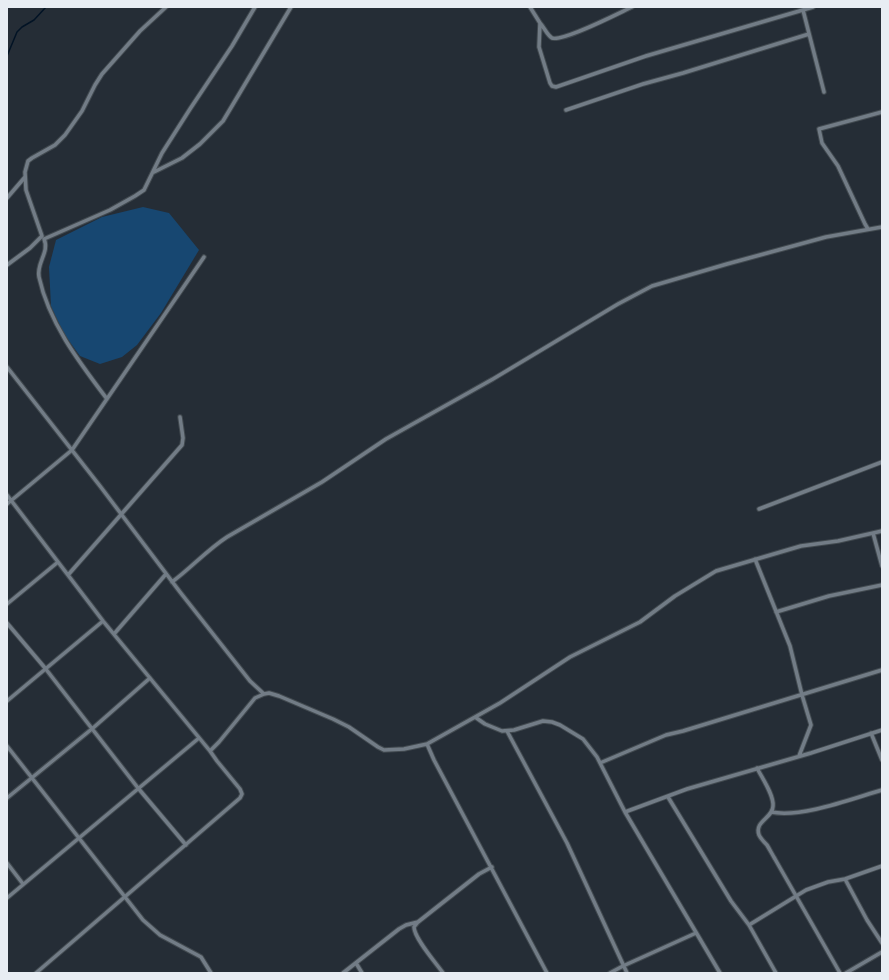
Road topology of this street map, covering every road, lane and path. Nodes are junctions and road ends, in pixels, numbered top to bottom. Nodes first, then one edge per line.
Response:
1 (166, 7) edge
2 (256, 7) edge
3 (291, 7) edge
4 (530, 7) edge
5 (632, 7) edge
6 (813, 7) edge
7 (803, 10) junction
8 (540, 23) junction
9 (809, 34) junction
10 (824, 92) dead end
11 (566, 110) dead end
12 (882, 112) edge
13 (153, 172) junction
14 (25, 177) junction
15 (7, 198) edge
16 (882, 227) edge
17 (868, 229) junction
18 (43, 238) junction
19 (204, 257) dead end
20 (7, 265) edge
21 (7, 367) edge
22 (107, 399) junction
23 (180, 417) dead end
24 (72, 450) junction
25 (882, 462) edge
26 (7, 495) edge
27 (11, 501) junction
28 (7, 504) edge
29 (759, 509) dead end
30 (121, 514) junction
31 (882, 531) edge
32 (873, 533) junction
33 (755, 559) junction
34 (58, 562) junction
35 (882, 566) edge
36 (166, 574) junction
37 (68, 575) junction
38 (172, 582) junction
39 (882, 585) edge
40 (7, 604) edge
41 (776, 612) junction
42 (102, 621) junction
43 (7, 623) edge
44 (114, 634) junction
45 (45, 668) junction
46 (882, 670) edge
47 (150, 678) junction
48 (264, 694) junction
49 (802, 695) junction
50 (7, 701) edge
51 (475, 716) junction
52 (93, 728) junction
53 (882, 730) edge
54 (507, 731) junction
55 (871, 733) junction
56 (199, 738) junction
57 (427, 744) junction
58 (7, 746) edge
59 (210, 750) junction
60 (799, 756) junction
61 (882, 760) edge
62 (600, 763) junction
63 (757, 768) junction
64 (31, 778) junction
65 (138, 788) junction
66 (882, 790) edge
67 (668, 797) junction
68 (7, 798) edge
69 (625, 812) junction
70 (771, 812) junction
71 (79, 838) junction
72 (186, 845) junction
73 (7, 863) edge
74 (882, 866) edge
75 (492, 867) junction
76 (845, 879) junction
77 (23, 884) junction
78 (795, 895) junction
79 (125, 897) junction
80 (7, 898) edge
81 (418, 922) junction
82 (749, 925) junction
83 (696, 933) junction
84 (882, 943) edge
85 (882, 952) edge
86 (356, 963) junction
87 (623, 966) junction
88 (36, 973) edge
89 (212, 973) edge
90 (343, 973) edge
91 (362, 973) edge
92 (443, 973) edge
93 (547, 973) edge
94 (610, 973) edge
95 (627, 973) edge
96 (720, 973) edge
97 (776, 973) edge
98 (840, 973) edge
99 (846, 973) edge

1 - 14 street
2 - 13 street
3 - 13 street
4 - 8 street
5 - 8 street
6 - 7 street
7 - 8 street
7 - 9 street
9 - 10 street
9 - 11 street
12 - 17 street
13 - 18 street
14 - 15 street
14 - 18 street
16 - 17 street
17 - 38 street
18 - 20 street
18 - 22 street
19 - 22 street
21 - 24 street
22 - 24 street
23 - 30 street
24 - 27 street
24 - 30 street
25 - 29 street
26 - 27 street
27 - 28 street
27 - 34 street
30 - 36 street
30 - 37 street
31 - 32 street
32 - 33 street
32 - 35 street
33 - 41 street
33 - 51 street
34 - 37 street
34 - 40 street
36 - 38 street
36 - 44 street
37 - 42 street
38 - 48 street
39 - 41 street
41 - 49 street
42 - 44 street
42 - 45 street
43 - 45 street
44 - 47 street
45 - 50 street
45 - 52 street
46 - 49 street
47 - 52 street
47 - 56 street
48 - 57 street
48 - 59 street
49 - 60 street
49 - 62 street
51 - 54 street
51 - 57 street
52 - 64 street
52 - 65 street
53 - 55 street
54 - 62 street
54 - 87 street
55 - 60 street
55 - 61 street
56 - 59 street
56 - 65 street
57 - 75 street
58 - 64 street
59 - 72 street
60 - 63 street
62 - 69 street
63 - 67 street
63 - 70 street
64 - 68 street
64 - 71 street
65 - 71 street
65 - 72 street
66 - 70 street
67 - 69 street
67 - 82 street
69 - 83 street
70 - 78 street
71 - 77 street
71 - 79 street
72 - 79 street
73 - 77 street
74 - 76 street
75 - 81 street
75 - 93 street
76 - 78 street
76 - 84 street
77 - 80 street
78 - 82 street
78 - 98 street
79 - 88 street
79 - 89 street
81 - 86 street
81 - 92 street
82 - 97 street
83 - 87 street
83 - 96 street
85 - 99 street
86 - 90 street
86 - 91 street
87 - 94 street
87 - 95 street

